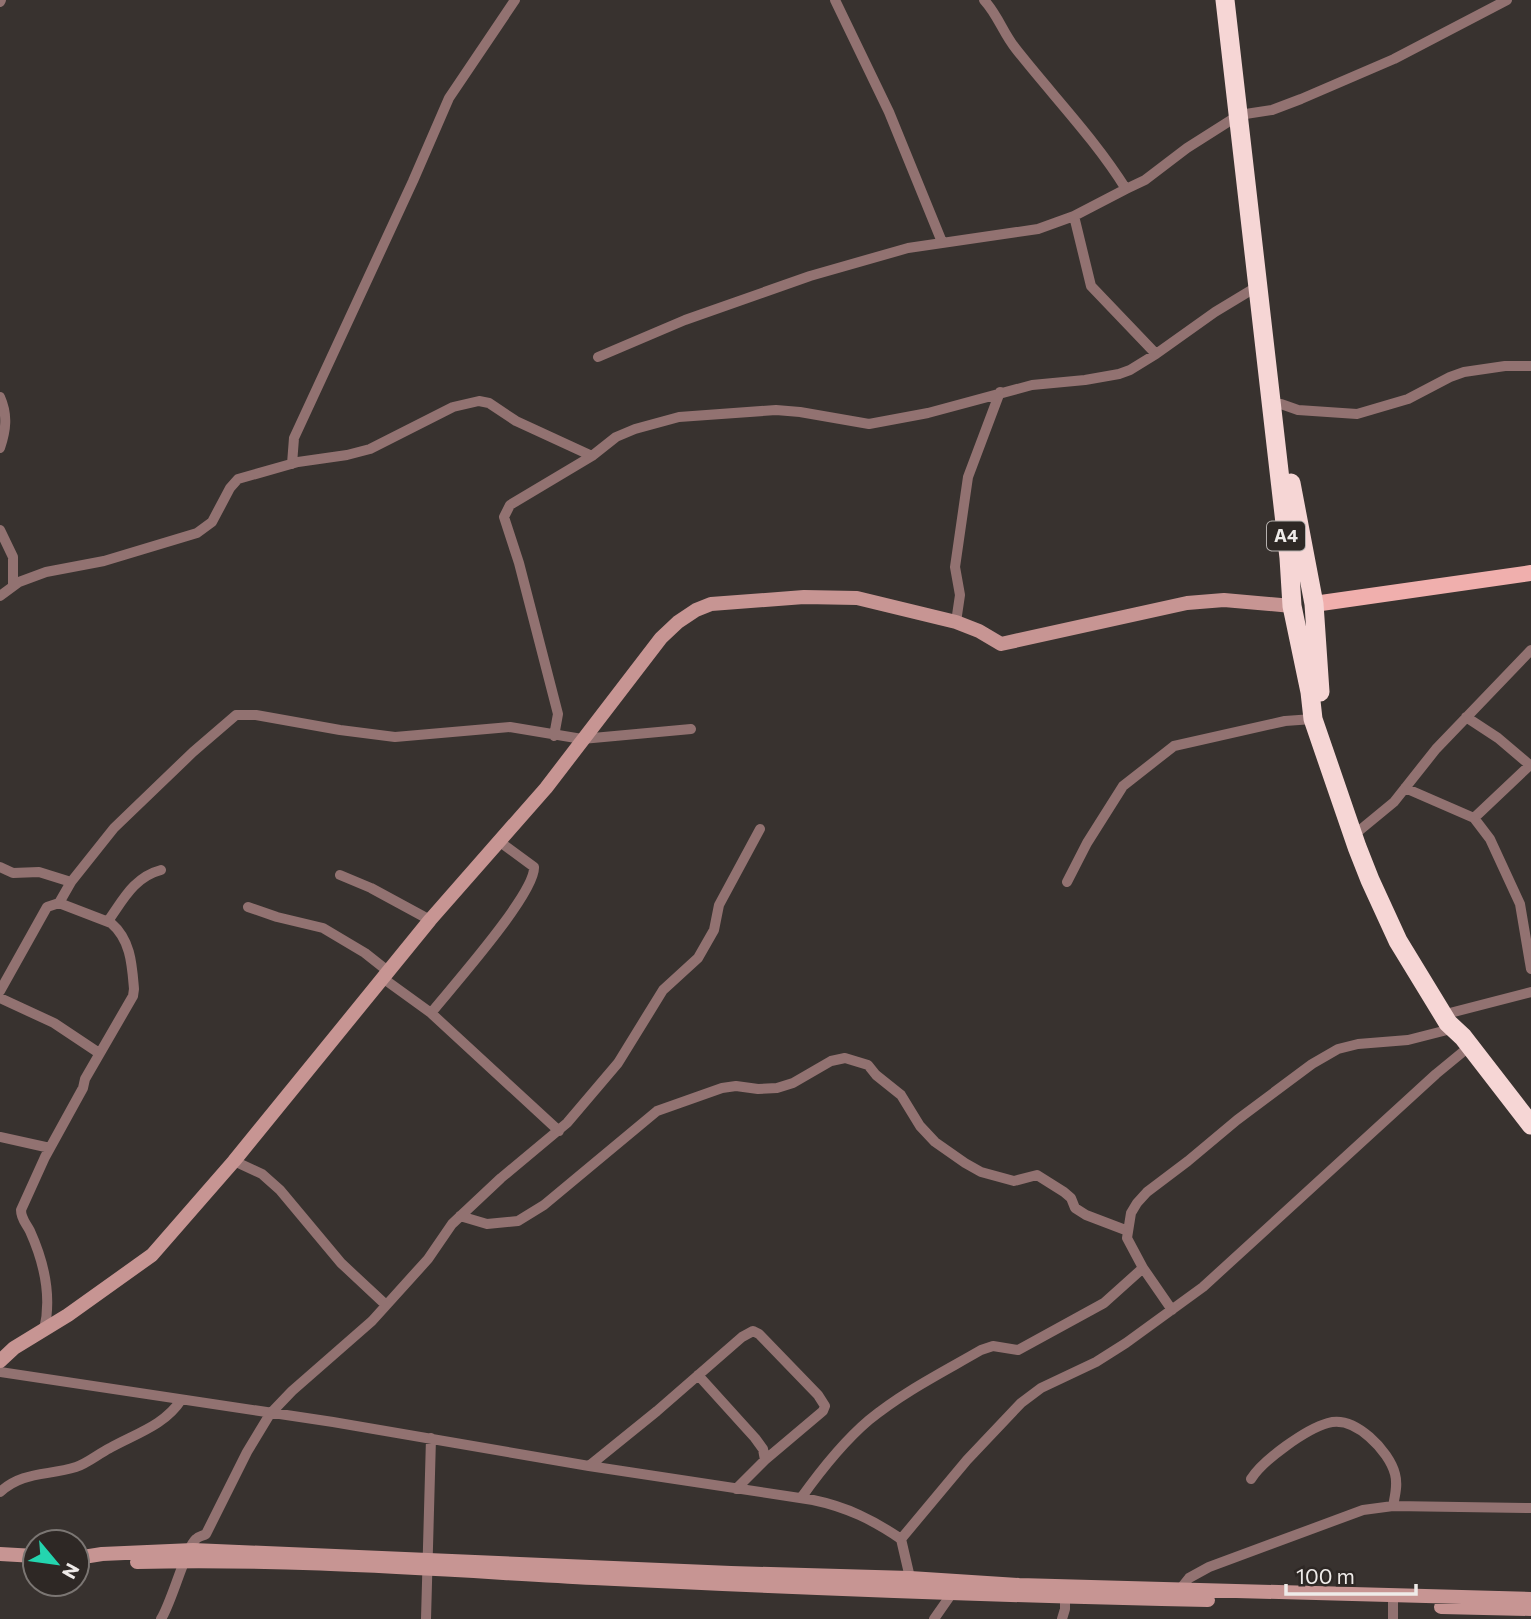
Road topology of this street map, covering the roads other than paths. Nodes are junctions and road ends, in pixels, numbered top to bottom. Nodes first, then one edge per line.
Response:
1 (515, 0) edge
2 (835, 0) edge
3 (984, 0) edge
4 (1225, 0) edge
5 (1236, 0) edge
6 (1507, 0) edge
7 (1235, 40) junction
8 (1244, 114) junction
9 (1126, 189) junction
10 (1074, 216) junction
11 (942, 242) junction
12 (1258, 286) junction
13 (1156, 354) junction
14 (598, 357) dead end
15 (1531, 366) edge
16 (1000, 392) junction
17 (0, 397) edge
18 (1276, 405) junction
19 (0, 448) edge
20 (592, 456) junction
21 (292, 464) junction
22 (0, 530) edge
23 (1531, 573) edge
24 (1299, 577) junction
25 (13, 585) junction
26 (0, 596) edge
27 (1314, 604) junction
28 (1292, 606) junction
29 (956, 622) junction
30 (1306, 627) junction
31 (1531, 650) edge
32 (1315, 692) junction
33 (1466, 717) junction
34 (1313, 719) junction
35 (691, 729) dead end
36 (554, 736) junction
37 (582, 739) junction
38 (1531, 766) edge
39 (1405, 788) junction
40 (1474, 818) junction
41 (760, 829) dead end
42 (1360, 830) junction
43 (500, 842) junction
44 (1, 869) edge
45 (161, 870) dead end
46 (340, 875) dead end
47 (71, 882) junction
48 (1067, 882) dead end
49 (59, 903) junction
50 (1526, 903) edge
51 (248, 907) dead end
52 (430, 920) junction
53 (108, 921) junction
54 (1531, 969) edge
55 (386, 975) junction
56 (0, 991) edge
57 (1531, 992) edge
58 (0, 998) edge
59 (430, 1013) junction
60 (1457, 1027) junction
61 (99, 1053) junction
62 (1531, 1125) edge
63 (559, 1131) junction
64 (0, 1137) edge
65 (50, 1148) junction
66 (234, 1161) junction
67 (460, 1216) junction
68 (1128, 1231) junction
69 (1143, 1268) junction
70 (386, 1306) junction
71 (1172, 1310) junction
72 (44, 1330) junction
73 (0, 1361) edge
74 (0, 1373) edge
75 (698, 1375) junction
76 (181, 1400) junction
77 (270, 1414) junction
78 (431, 1438) junction
79 (765, 1460) junction
80 (589, 1466) junction
81 (1251, 1479) dead end
82 (736, 1489) junction
83 (0, 1492) edge
84 (801, 1498) junction
85 (1393, 1506) junction
86 (1531, 1508) edge
87 (901, 1539) junction
88 (0, 1554) edge
89 (21, 1555) edge
90 (187, 1555) junction
91 (91, 1556) edge
92 (426, 1564) junction
93 (911, 1584) junction
94 (957, 1587) junction
95 (1065, 1592) junction
96 (1176, 1594) junction
97 (1531, 1599) edge
98 (1460, 1602) junction
99 (1393, 1607) edge
100 (1531, 1609) edge
101 (161, 1619) edge
102 (425, 1619) edge
103 (934, 1619) edge
104 (1062, 1619) edge

1 - 21 street
2 - 11 street
3 - 9 street
4 - 7 highway, A4
5 - 7 highway, A4
6 - 8 street
7 - 8 highway, A4
8 - 9 street
8 - 12 highway, A4
8 - 18 highway, A4
9 - 10 street
10 - 11 street
10 - 13 street
11 - 14 street
12 - 13 street
12 - 18 highway, A4
13 - 16 street
15 - 18 street
16 - 20 street
16 - 29 street
17 - 19 street
18 - 24 highway, A4
20 - 21 street
20 - 36 street
21 - 25 street
22 - 25 street
23 - 27 main road
24 - 27 highway, A4
24 - 28 highway, A4
25 - 26 street
27 - 30 highway, A4
28 - 29 street
28 - 30 highway, A4
29 - 37 street
30 - 32 highway, A4
31 - 33 street
32 - 34 highway, A4
32 - 42 highway, A4
33 - 38 street
33 - 39 street
34 - 48 street
34 - 60 highway, A4
35 - 37 street
36 - 37 street
36 - 47 street
37 - 43 street
38 - 40 street
39 - 40 street
39 - 42 street
40 - 50 street
41 - 63 street
42 - 60 highway, A4
43 - 52 street
43 - 59 street
44 - 47 street
45 - 53 street
46 - 52 street
47 - 49 street
49 - 53 street
49 - 56 street
50 - 54 street
51 - 55 street
52 - 55 street
53 - 61 street
55 - 59 street
55 - 66 street
57 - 60 street
58 - 61 street
59 - 63 street
60 - 62 highway, A4
60 - 68 street
60 - 71 street
61 - 65 street
63 - 67 street
64 - 65 street
65 - 72 street
66 - 70 street
66 - 72 street
67 - 68 street
67 - 70 street
68 - 69 street
69 - 71 street
69 - 84 street
70 - 77 street
71 - 87 street
72 - 73 street
74 - 76 street
75 - 79 street
75 - 79 street
75 - 80 street
76 - 77 street
76 - 83 street
77 - 78 street
77 - 90 street
78 - 80 street
78 - 92 street
79 - 82 street
80 - 82 street
81 - 85 street
82 - 84 street
84 - 87 street
85 - 86 street
85 - 96 street
87 - 93 street
88 - 89 street
90 - 91 street
90 - 92 street
90 - 101 street
92 - 93 street
92 - 102 street
93 - 94 street
94 - 95 street
94 - 103 street
95 - 96 street
95 - 104 street
96 - 99 street
97 - 98 street
98 - 99 street
98 - 100 street

